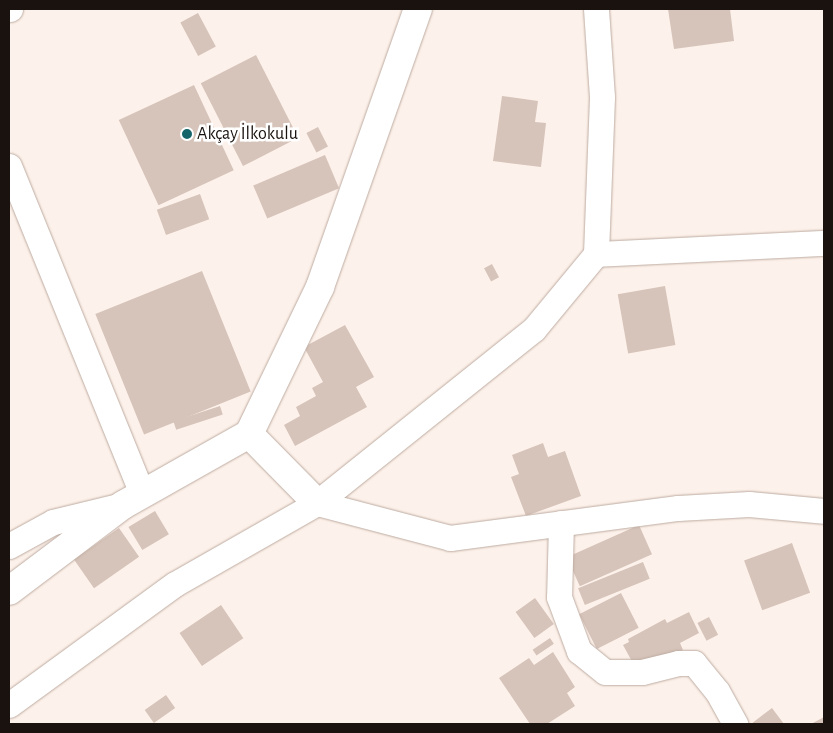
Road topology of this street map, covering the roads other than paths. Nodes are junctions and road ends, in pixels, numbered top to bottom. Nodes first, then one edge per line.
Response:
1 (418, 9) edge
2 (596, 9) edge
3 (9, 166) edge
4 (824, 243) edge
5 (596, 254) junction
6 (249, 434) junction
7 (132, 500) junction
8 (317, 503) junction
9 (824, 511) edge
10 (562, 523) junction
11 (9, 546) edge
12 (9, 591) edge
13 (9, 705) edge
14 (735, 724) edge

1 - 6 street
2 - 5 street
3 - 7 street
4 - 5 street
5 - 8 street
6 - 7 street
6 - 8 street
7 - 11 street
7 - 12 street
8 - 10 street
8 - 13 street
9 - 10 street
10 - 14 street

